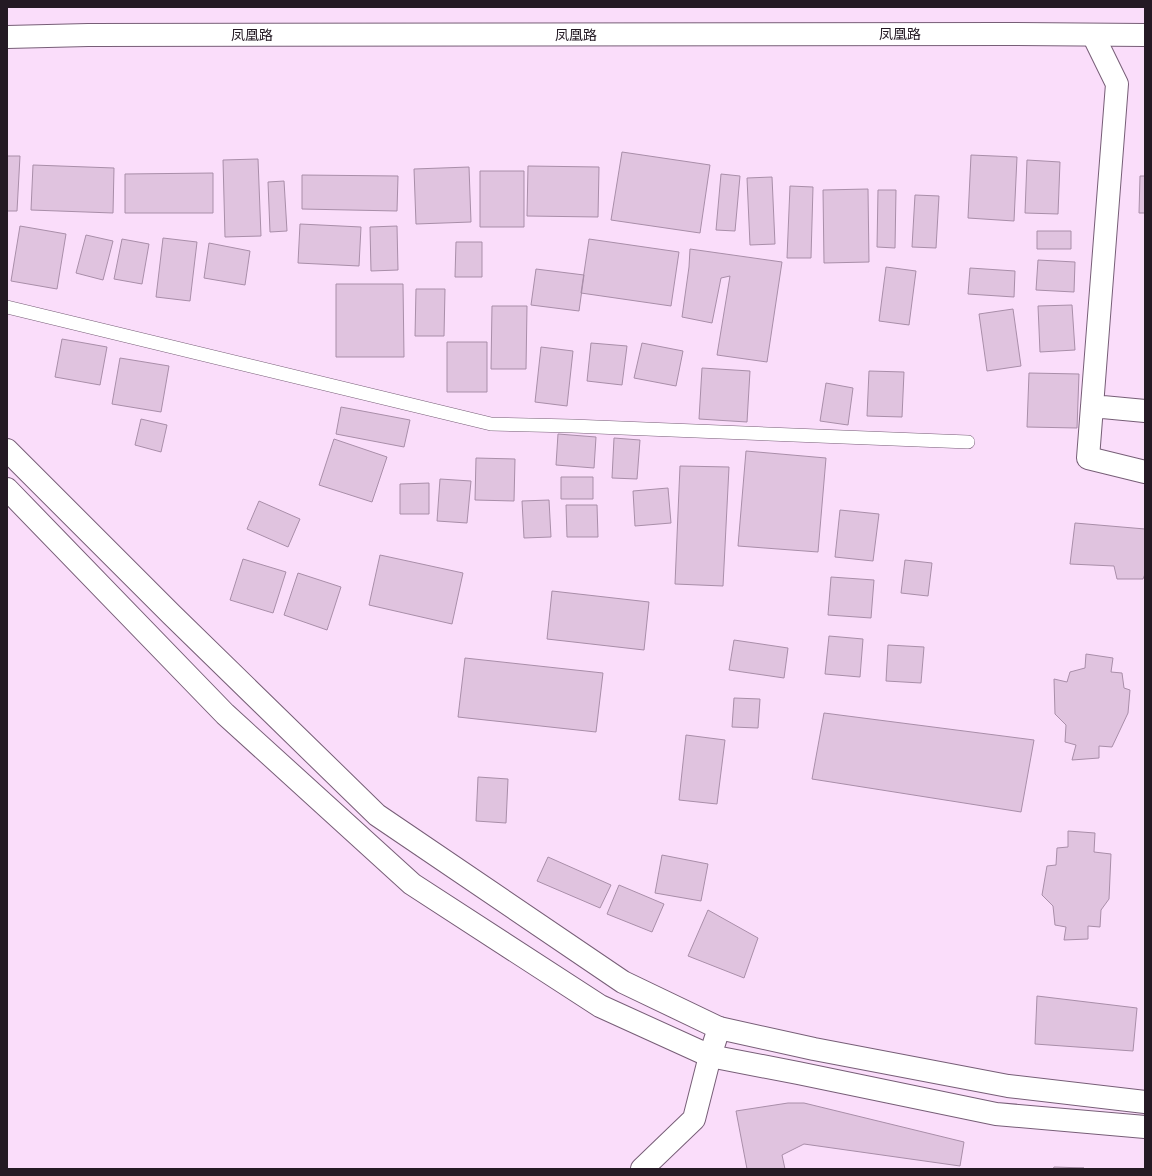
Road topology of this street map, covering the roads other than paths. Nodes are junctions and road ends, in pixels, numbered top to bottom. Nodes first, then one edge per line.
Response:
1 (1094, 35) junction
2 (1145, 35) edge
3 (7, 37) edge
4 (7, 307) edge
5 (1092, 406) junction
6 (1145, 411) edge
7 (968, 442) dead end
8 (7, 450) edge
9 (1145, 472) edge
10 (7, 489) edge
11 (719, 1028) junction
12 (710, 1056) junction
13 (1145, 1102) edge
14 (1145, 1127) edge
15 (642, 1169) edge

1 - 2 main road, 凤凰路
1 - 3 main road, 凤凰路
1 - 5 main road
4 - 7 lane
5 - 6 main road
5 - 9 main road
8 - 11 main road
10 - 12 main road
11 - 12 main road
11 - 13 main road
12 - 14 main road
12 - 15 main road

